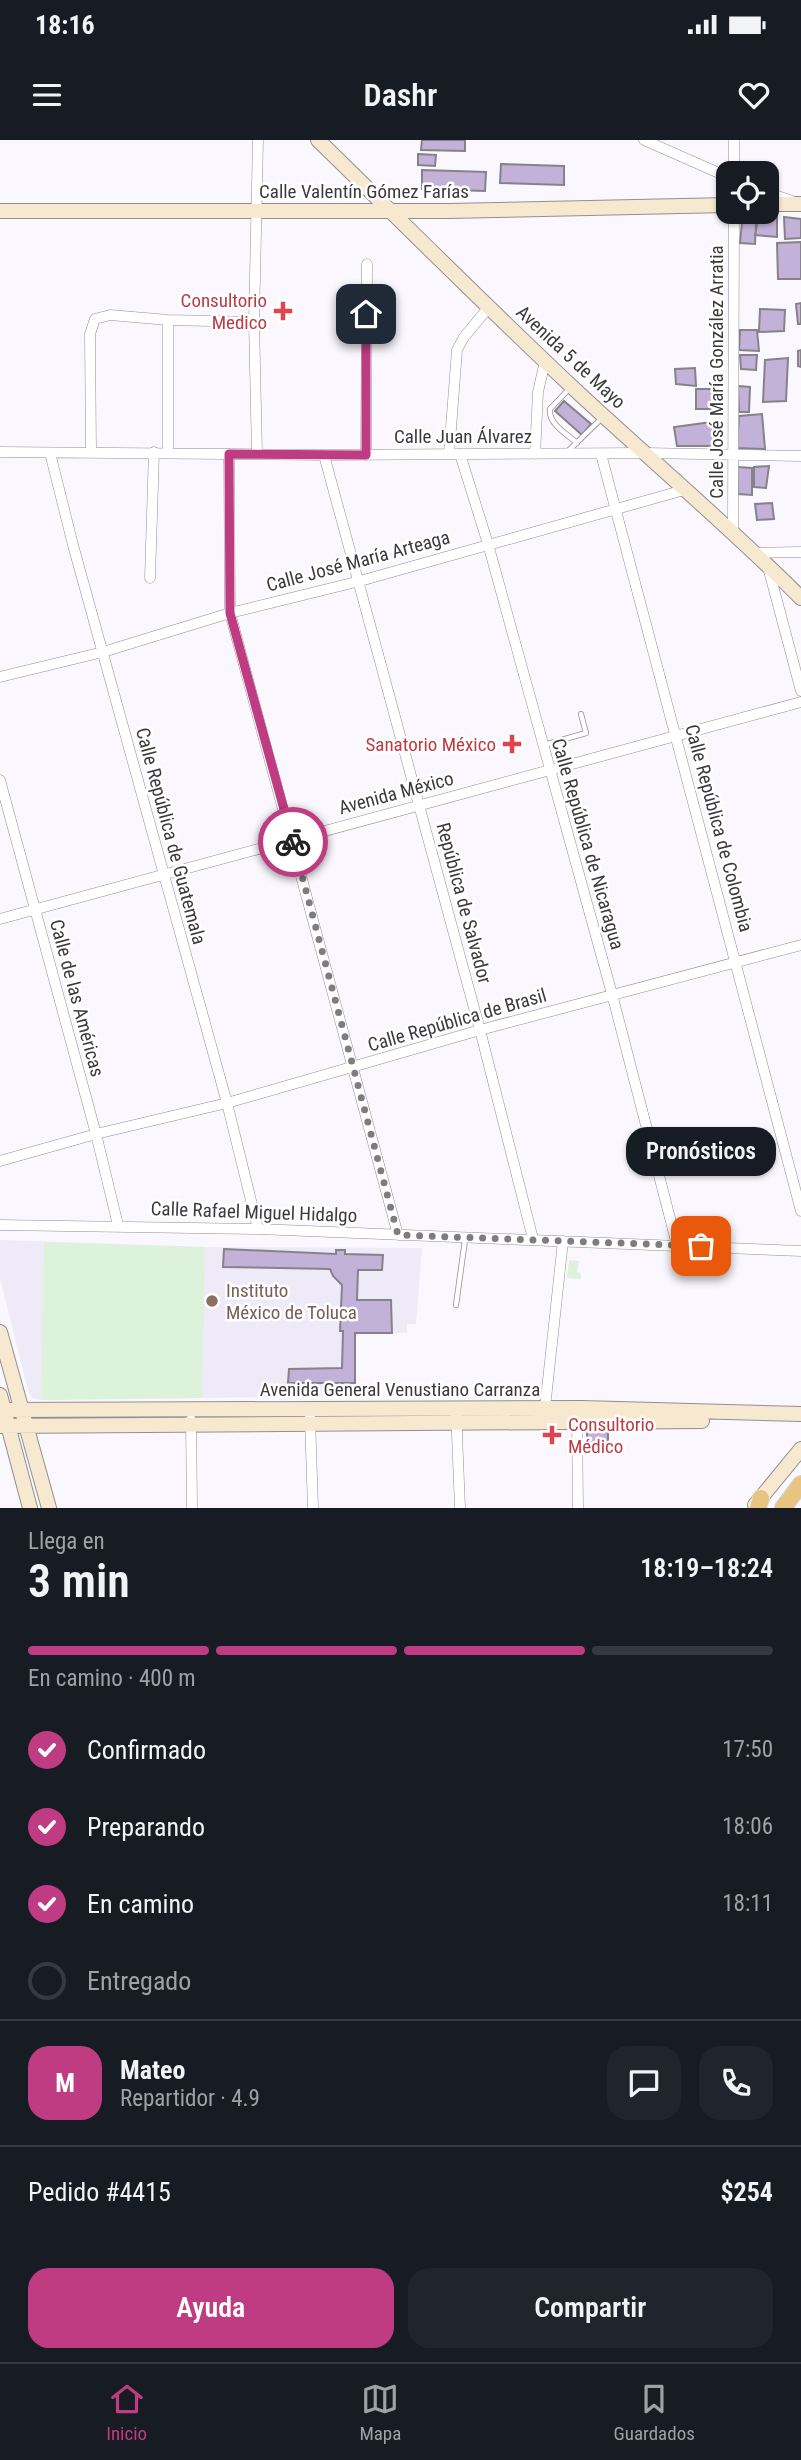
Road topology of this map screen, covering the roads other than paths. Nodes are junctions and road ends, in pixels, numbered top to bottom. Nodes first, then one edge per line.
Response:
1 (258, 140) edge
2 (318, 140) edge
3 (644, 140) edge
4 (734, 140) edge
5 (734, 161) edge
6 (716, 172) edge
7 (779, 196) edge
8 (801, 204) edge
9 (716, 205) edge
10 (779, 205) edge
11 (257, 210) junction
12 (0, 211) edge
13 (392, 211) junction
14 (734, 224) edge
15 (367, 264) dead end
16 (489, 307) junction
17 (168, 320) junction
18 (254, 322) junction
19 (545, 361) junction
20 (572, 386) junction
21 (604, 416) junction
22 (577, 443) junction
23 (91, 452) junction
24 (154, 452) junction
25 (0, 453) edge
26 (50, 453) junction
27 (168, 453) junction
28 (257, 453) junction
29 (566, 453) junction
30 (646, 453) junction
31 (229, 454) junction
32 (454, 454) junction
33 (535, 454) junction
34 (601, 454) junction
35 (324, 455) junction
36 (366, 455) junction
37 (733, 456) junction
38 (801, 456) edge
39 (684, 490) junction
40 (616, 509) junction
41 (733, 532) junction
42 (488, 544) junction
43 (801, 552) edge
44 (754, 553) junction
45 (767, 565) junction
46 (150, 578) dead end
47 (360, 581) junction
48 (801, 598) edge
49 (230, 613) junction
50 (103, 652) junction
51 (0, 677) edge
52 (801, 691) edge
53 (801, 702) edge
54 (581, 714) dead end
55 (676, 735) junction
56 (543, 745) junction
57 (550, 770) junction
58 (0, 780) edge
59 (419, 806) junction
60 (292, 839) junction
61 (163, 874) junction
62 (35, 910) junction
63 (0, 919) edge
64 (801, 945) edge
65 (736, 962) junction
66 (612, 994) junction
67 (480, 1030) junction
68 (353, 1068) junction
69 (227, 1103) junction
70 (96, 1134) junction
71 (0, 1161) edge
72 (801, 1211) edge
73 (0, 1225) edge
74 (118, 1225) junction
75 (258, 1228) junction
76 (398, 1235) junction
77 (465, 1237) junction
78 (533, 1239) junction
79 (563, 1241) junction
80 (677, 1245) junction
81 (801, 1251) edge
82 (456, 1304) dead end
83 (0, 1332) edge
84 (0, 1395) edge
85 (545, 1408) junction
86 (2, 1410) edge
87 (21, 1410) junction
88 (801, 1414) edge
89 (456, 1415) junction
90 (310, 1416) junction
91 (191, 1417) junction
92 (577, 1420) junction
93 (801, 1421) edge
94 (4, 1426) edge
95 (26, 1426) junction
96 (801, 1449) edge
97 (801, 1484) edge
98 (757, 1505) edge
99 (30, 1508) edge
100 (49, 1508) edge
101 (192, 1508) edge
102 (313, 1508) edge
103 (460, 1508) edge
104 (578, 1508) edge
105 (783, 1508) edge

1 - 11 street
2 - 13 main road, Avenida 5 de Mayo
3 - 6 street
4 - 5 street
7 - 8 street
8 - 10 main road
9 - 13 main road, Calle Valentín Gómez Farías
11 - 12 main road, Calle Valentín Gómez Farías
11 - 13 main road, Calle Valentín Gómez Farías
11 - 18 street
13 - 16 main road, Avenida 5 de Mayo
14 - 37 street, Calle José María González Arratia
15 - 36 street
16 - 19 main road, Avenida 5 de Mayo
16 - 32 street
17 - 18 street
17 - 23 street
17 - 27 street
18 - 28 street
19 - 20 main road, Avenida 5 de Mayo
19 - 33 street
20 - 21 main road, Avenida 5 de Mayo
20 - 22 lane
21 - 22 lane
21 - 30 main road, Avenida 5 de Mayo
22 - 29 lane
23 - 24 street, Calle Juan Álvarez
23 - 26 street, Calle Juan Álvarez
24 - 27 street, Calle Juan Álvarez
24 - 46 street
25 - 26 street, Calle Juan Álvarez
26 - 50 street, Calle República de Guatemala
27 - 31 street, Calle Juan Álvarez
28 - 31 street, Calle Juan Álvarez
28 - 35 street, Calle Juan Álvarez
29 - 33 street, Calle Juan Álvarez
29 - 34 street, Calle Juan Álvarez
30 - 34 street, Calle Juan Álvarez
30 - 37 street, Calle Juan Álvarez
30 - 39 main road, Avenida 5 de Mayo
31 - 49 street
32 - 33 street, Calle Juan Álvarez
32 - 36 street, Calle Juan Álvarez
32 - 42 street, Calle República de Nicaragua
34 - 40 street, Calle República de Colombia
35 - 36 street, Calle Juan Álvarez
35 - 47 street, República de Salvador
37 - 38 street, Calle Juan Álvarez
37 - 41 street, Calle José María González Arratia
39 - 40 street, Calle José María Arteaga
39 - 41 main road, Avenida 5 de Mayo
40 - 42 street, Calle José María Arteaga
40 - 55 street, Calle República de Colombia
41 - 44 main road, Avenida 5 de Mayo
42 - 47 street, Calle José María Arteaga
42 - 56 street, Calle República de Nicaragua
43 - 44 street
44 - 45 main road, Avenida 5 de Mayo
45 - 48 main road, Avenida 5 de Mayo
45 - 52 street
47 - 49 street, Calle José María Arteaga
47 - 59 street, República de Salvador
49 - 50 street, Calle José María Arteaga
49 - 60 street
50 - 51 street, Calle José María Arteaga
50 - 61 street, Calle República de Guatemala
53 - 55 street, Avenida México
54 - 56 lane
55 - 57 street, Avenida México
55 - 65 street, Calle República de Colombia
56 - 57 street, Calle República de Nicaragua
57 - 59 street, Avenida México
57 - 66 street, Calle República de Nicaragua
58 - 62 street, Calle de las Américas
59 - 60 street, Avenida México
59 - 67 street, República de Salvador
60 - 61 street, Avenida México
60 - 68 street
61 - 62 street, Avenida México
61 - 69 street, Calle República de Guatemala
62 - 63 street, Avenida México
62 - 70 street, Calle de las Américas
64 - 65 street, Calle República de Brasil
65 - 66 street, Calle República de Brasil
65 - 72 street, Calle República de Colombia
66 - 67 street, Calle República de Brasil
66 - 80 street, Calle República de Nicaragua
67 - 68 street, Calle República de Brasil
67 - 78 street, República de Salvador
68 - 69 street, Calle República de Brasil
68 - 76 street
69 - 70 street, Calle República de Brasil
69 - 75 street, Calle República de Guatemala
70 - 71 street, Calle República de Brasil
70 - 74 street, Calle de las Américas
73 - 74 street, Calle Rafael Miguel Hidalgo
74 - 75 street, Calle Rafael Miguel Hidalgo
75 - 76 street, Calle Rafael Miguel Hidalgo
76 - 77 street, Calle Rafael Miguel Hidalgo
77 - 78 street, Calle Rafael Miguel Hidalgo
77 - 82 lane
78 - 79 street, Calle Rafael Miguel Hidalgo
79 - 80 street, Calle Rafael Miguel Hidalgo
79 - 85 street
80 - 81 street, Calle Rafael Miguel Hidalgo
83 - 87 main road
84 - 86 main road
85 - 88 main road, Avenida General Venustiano Carranza
85 - 89 main road, Avenida General Venustiano Carranza
86 - 87 main road, Avenida General Venustiano Carranza
86 - 94 main road
87 - 91 main road, Avenida General Venustiano Carranza
87 - 95 main road
89 - 90 main road, Avenida General Venustiano Carranza
89 - 92 main road, Avenida General Venustiano Carranza
89 - 103 street
90 - 91 main road, Avenida General Venustiano Carranza
90 - 102 street
91 - 95 main road, Avenida General Venustiano Carranza
91 - 101 street
92 - 93 main road, Avenida General Venustiano Carranza
92 - 104 street
94 - 95 main road, Avenida General Venustiano Carranza
94 - 99 main road
95 - 100 main road
96 - 98 main road
97 - 105 highway

